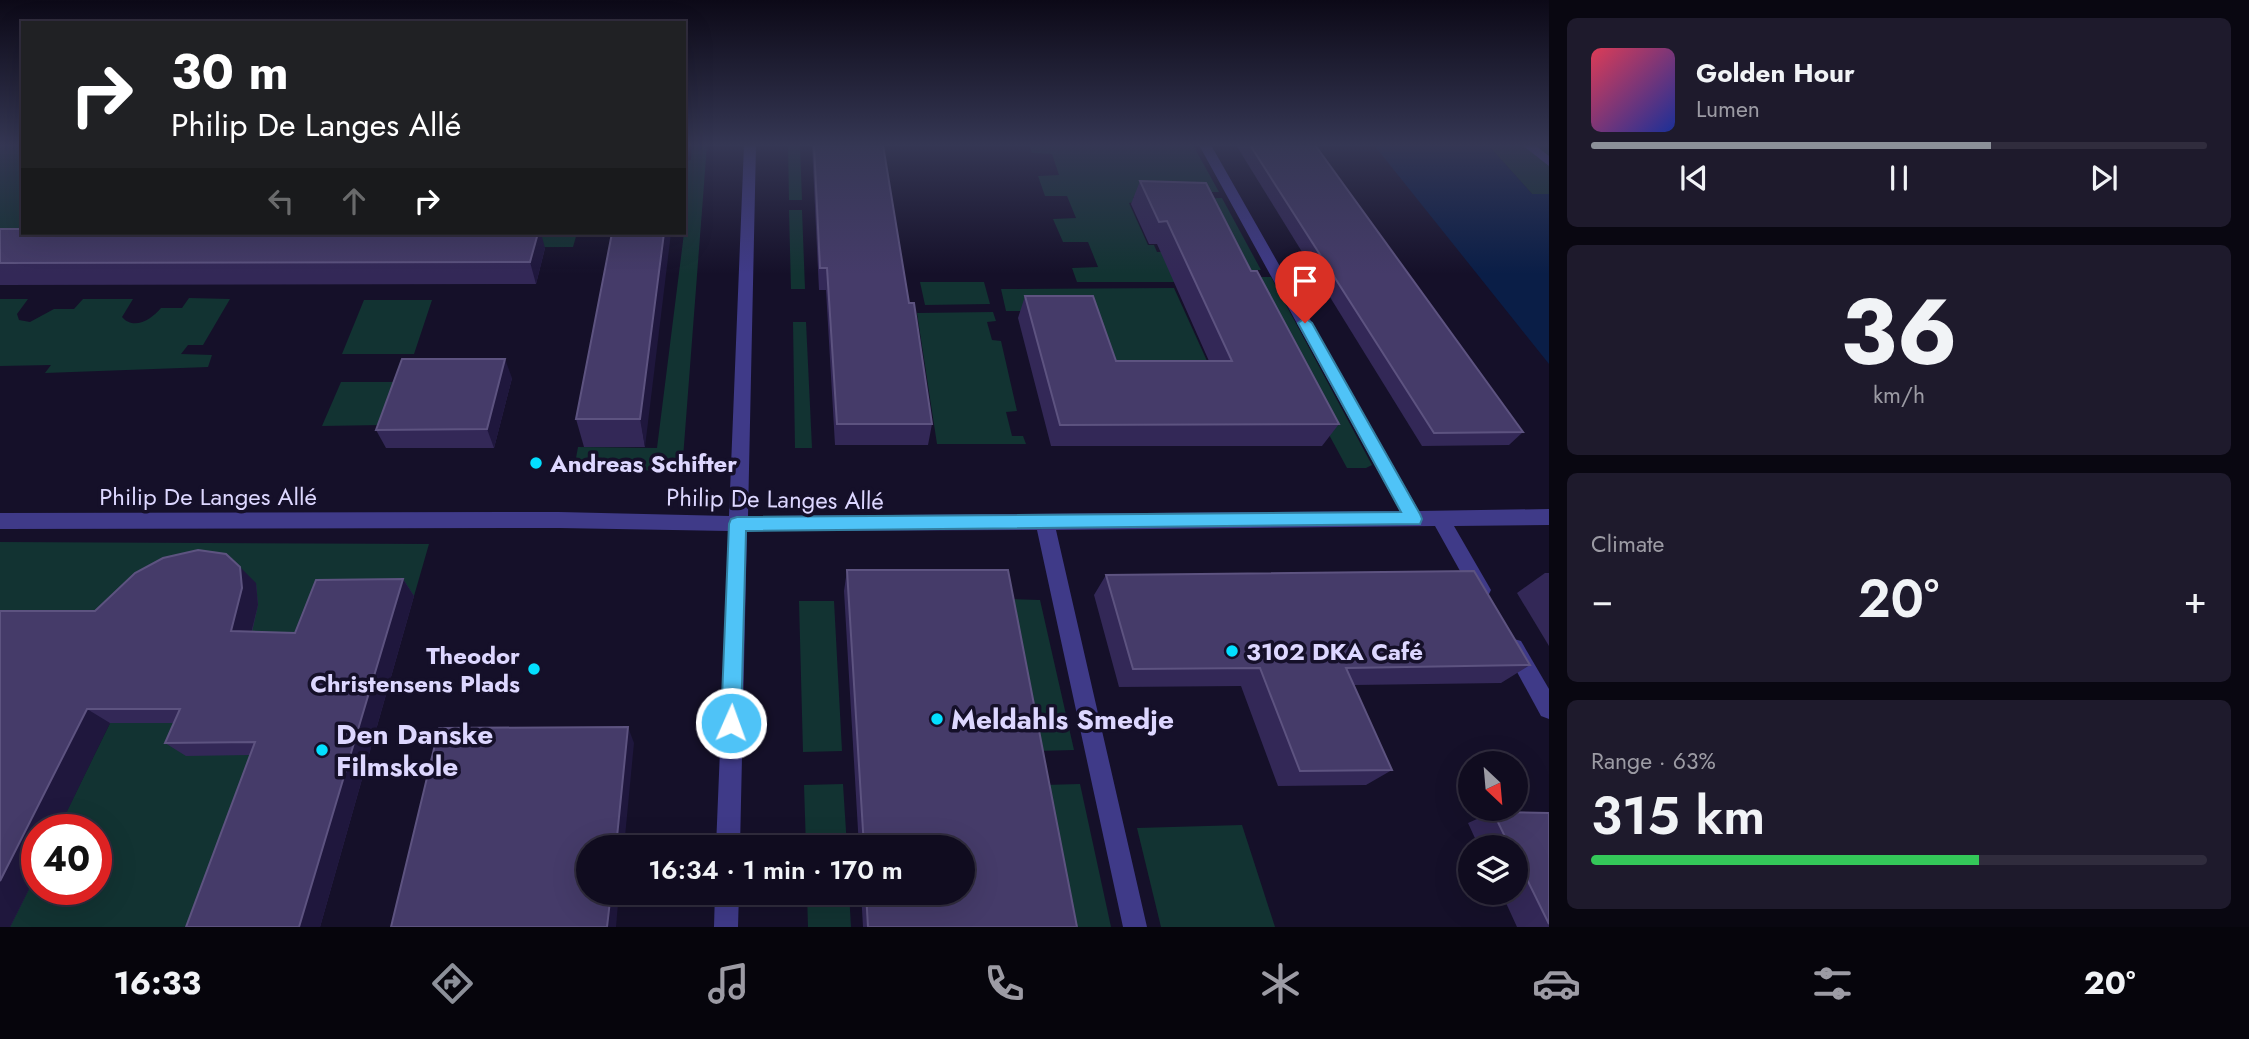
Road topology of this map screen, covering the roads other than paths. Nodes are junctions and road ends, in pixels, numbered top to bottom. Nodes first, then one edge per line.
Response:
1 (749, 188) edge
2 (1229, 188) edge
3 (1549, 517) edge
4 (1440, 518) junction
5 (1414, 519) junction
6 (0, 521) edge
7 (1045, 523) junction
8 (737, 524) junction
9 (1491, 608) edge
10 (1505, 632) edge
11 (1549, 709) edge
12 (728, 835) edge
13 (727, 905) edge
14 (726, 927) edge
15 (1135, 927) edge

1 - 8 street
2 - 5 street
3 - 4 street, Philip De Langes Allé
4 - 5 street, Philip De Langes Allé
4 - 9 street
5 - 7 street, Philip De Langes Allé
6 - 8 street, Philip De Langes Allé
7 - 8 street, Philip De Langes Allé
7 - 15 street
8 - 12 street
10 - 11 street
13 - 14 street

